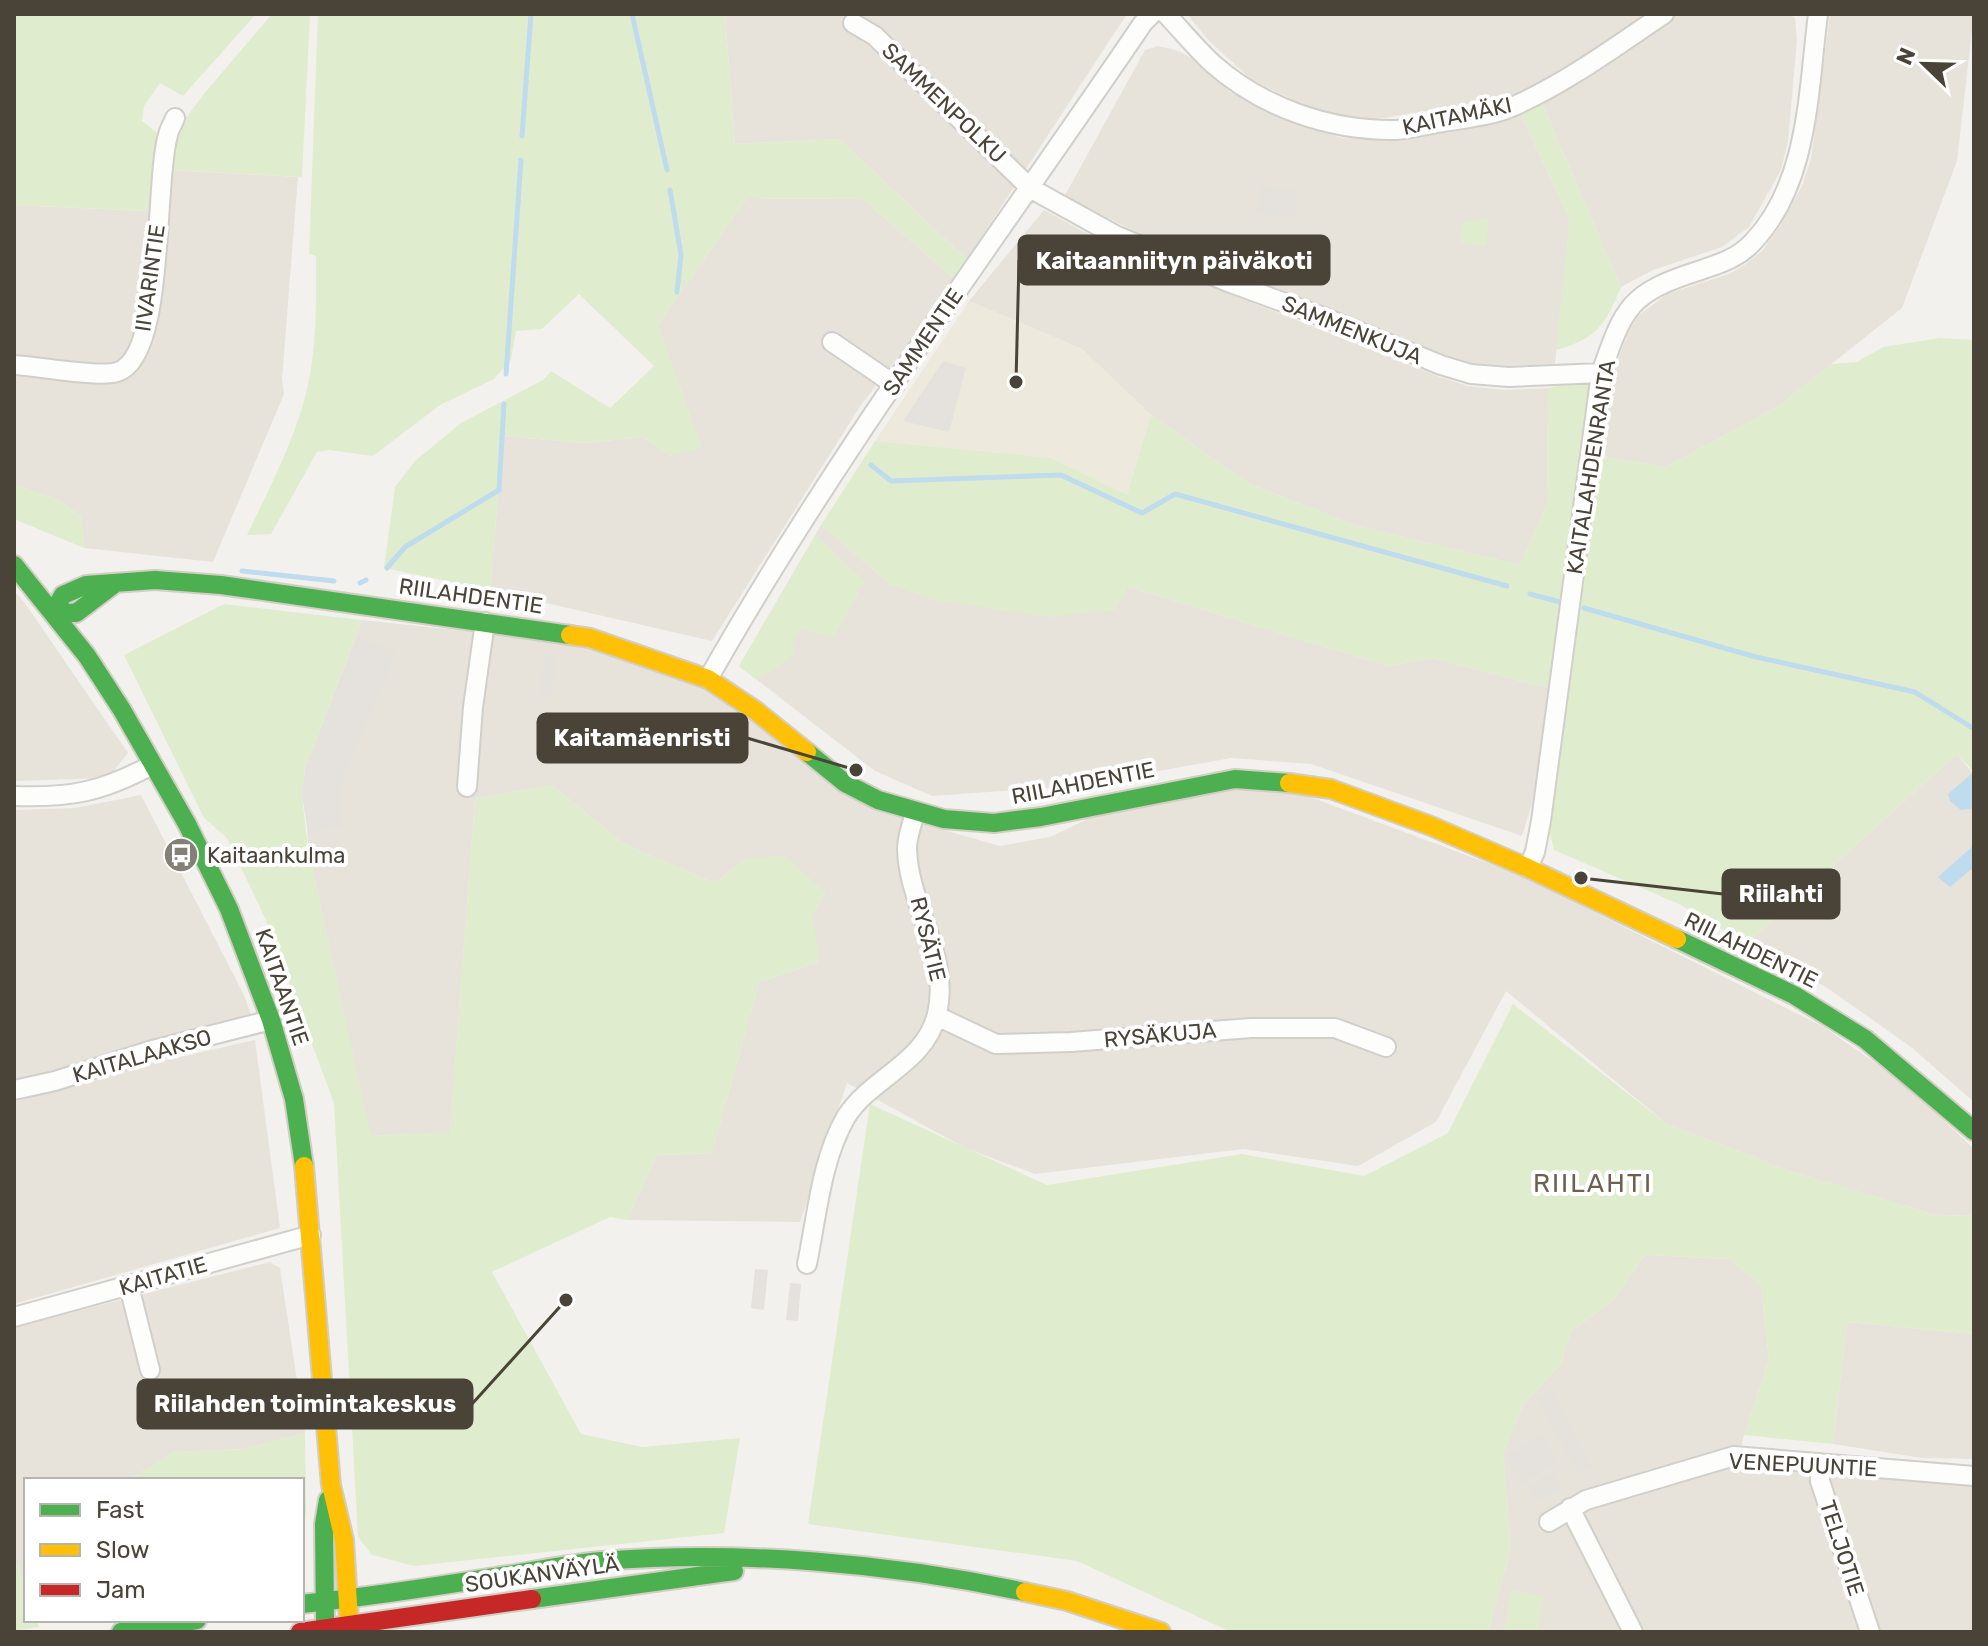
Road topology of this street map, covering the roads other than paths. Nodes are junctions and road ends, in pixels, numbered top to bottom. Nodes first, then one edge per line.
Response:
1 (1152, 14) edge
2 (1166, 14) edge
3 (1664, 14) edge
4 (1818, 14) edge
5 (853, 23) dead end
6 (175, 118) dead end
7 (1030, 188) junction
8 (832, 342) dead end
9 (14, 365) edge
10 (1601, 373) junction
11 (895, 385) junction
12 (14, 565) edge
13 (53, 612) junction
14 (485, 622) junction
15 (708, 679) junction
16 (152, 765) junction
17 (467, 787) dead end
18 (14, 796) edge
19 (915, 813) junction
20 (1528, 868) junction
21 (937, 1016) junction
22 (271, 1020) junction
23 (1386, 1047) dead end
24 (14, 1090) edge
25 (1974, 1131) edge
26 (311, 1235) junction
27 (807, 1264) dead end
28 (129, 1286) junction
29 (14, 1317) edge
30 (150, 1370) dead end
31 (1820, 1463) junction
32 (1974, 1476) edge
33 (331, 1485) junction
34 (1570, 1508) junction
35 (1549, 1522) dead end
36 (790, 1563) junction
37 (348, 1599) junction
38 (324, 1602) junction
39 (304, 1604) edge
40 (184, 1622) edge
41 (350, 1629) edge
42 (326, 1630) edge
43 (121, 1632) edge
44 (300, 1632) edge
45 (1161, 1632) edge
46 (1633, 1632) edge
47 (1870, 1632) edge

1 - 7 street, SAMMENTIE
2 - 3 street, KAITAMÄKI
4 - 10 street, KAITALAHDENRANTA
5 - 7 street, SAMMENPOLKU
6 - 9 street, IIVARINTIE
7 - 10 street, SAMMENKUJA
7 - 11 street, SAMMENTIE
8 - 11 street
10 - 20 street, KAITALAHDENRANTA
11 - 15 street, SAMMENTIE
12 - 13 main road, KAITAANTIE
13 - 14 main road, RIILAHDENTIE
13 - 16 main road, KAITAANTIE
14 - 15 main road, RIILAHDENTIE
14 - 17 street
15 - 19 main road, RIILAHDENTIE
16 - 18 street
16 - 22 main road, KAITAANTIE
19 - 20 main road, RIILAHDENTIE
19 - 21 street, RYSÄTIE
20 - 25 main road, RIILAHDENTIE
21 - 23 street, RYSÄKUJA
21 - 27 street, RYSÄTIE
22 - 24 street, KAITALAAKSO
22 - 26 main road, KAITAANTIE
26 - 28 street, KAITATIE
26 - 33 main road, KAITAANTIE
28 - 29 street, KAITATIE
28 - 30 street
31 - 32 street, VENEPUUNTIE
31 - 34 street, VENEPUUNTIE
31 - 47 street, TELJOTIE
33 - 37 main road, KAITAANTIE
33 - 38 main road, KAITAANTIE
34 - 35 street, VENEPUUNTIE
34 - 46 street
36 - 37 main road, SOUKANVÄYLÄ
36 - 41 main road, SOUKANVÄYLÄ
36 - 45 main road, SOUKANVÄYLÄ
37 - 38 main road, SOUKANVÄYLÄ
37 - 41 main road, KAITAANTIE
38 - 39 main road, SOUKANVÄYLÄ
38 - 42 main road, KAITAANTIE
40 - 43 main road
41 - 42 main road, SOUKANVÄYLÄ
42 - 44 main road, SOUKANVÄYLÄ

